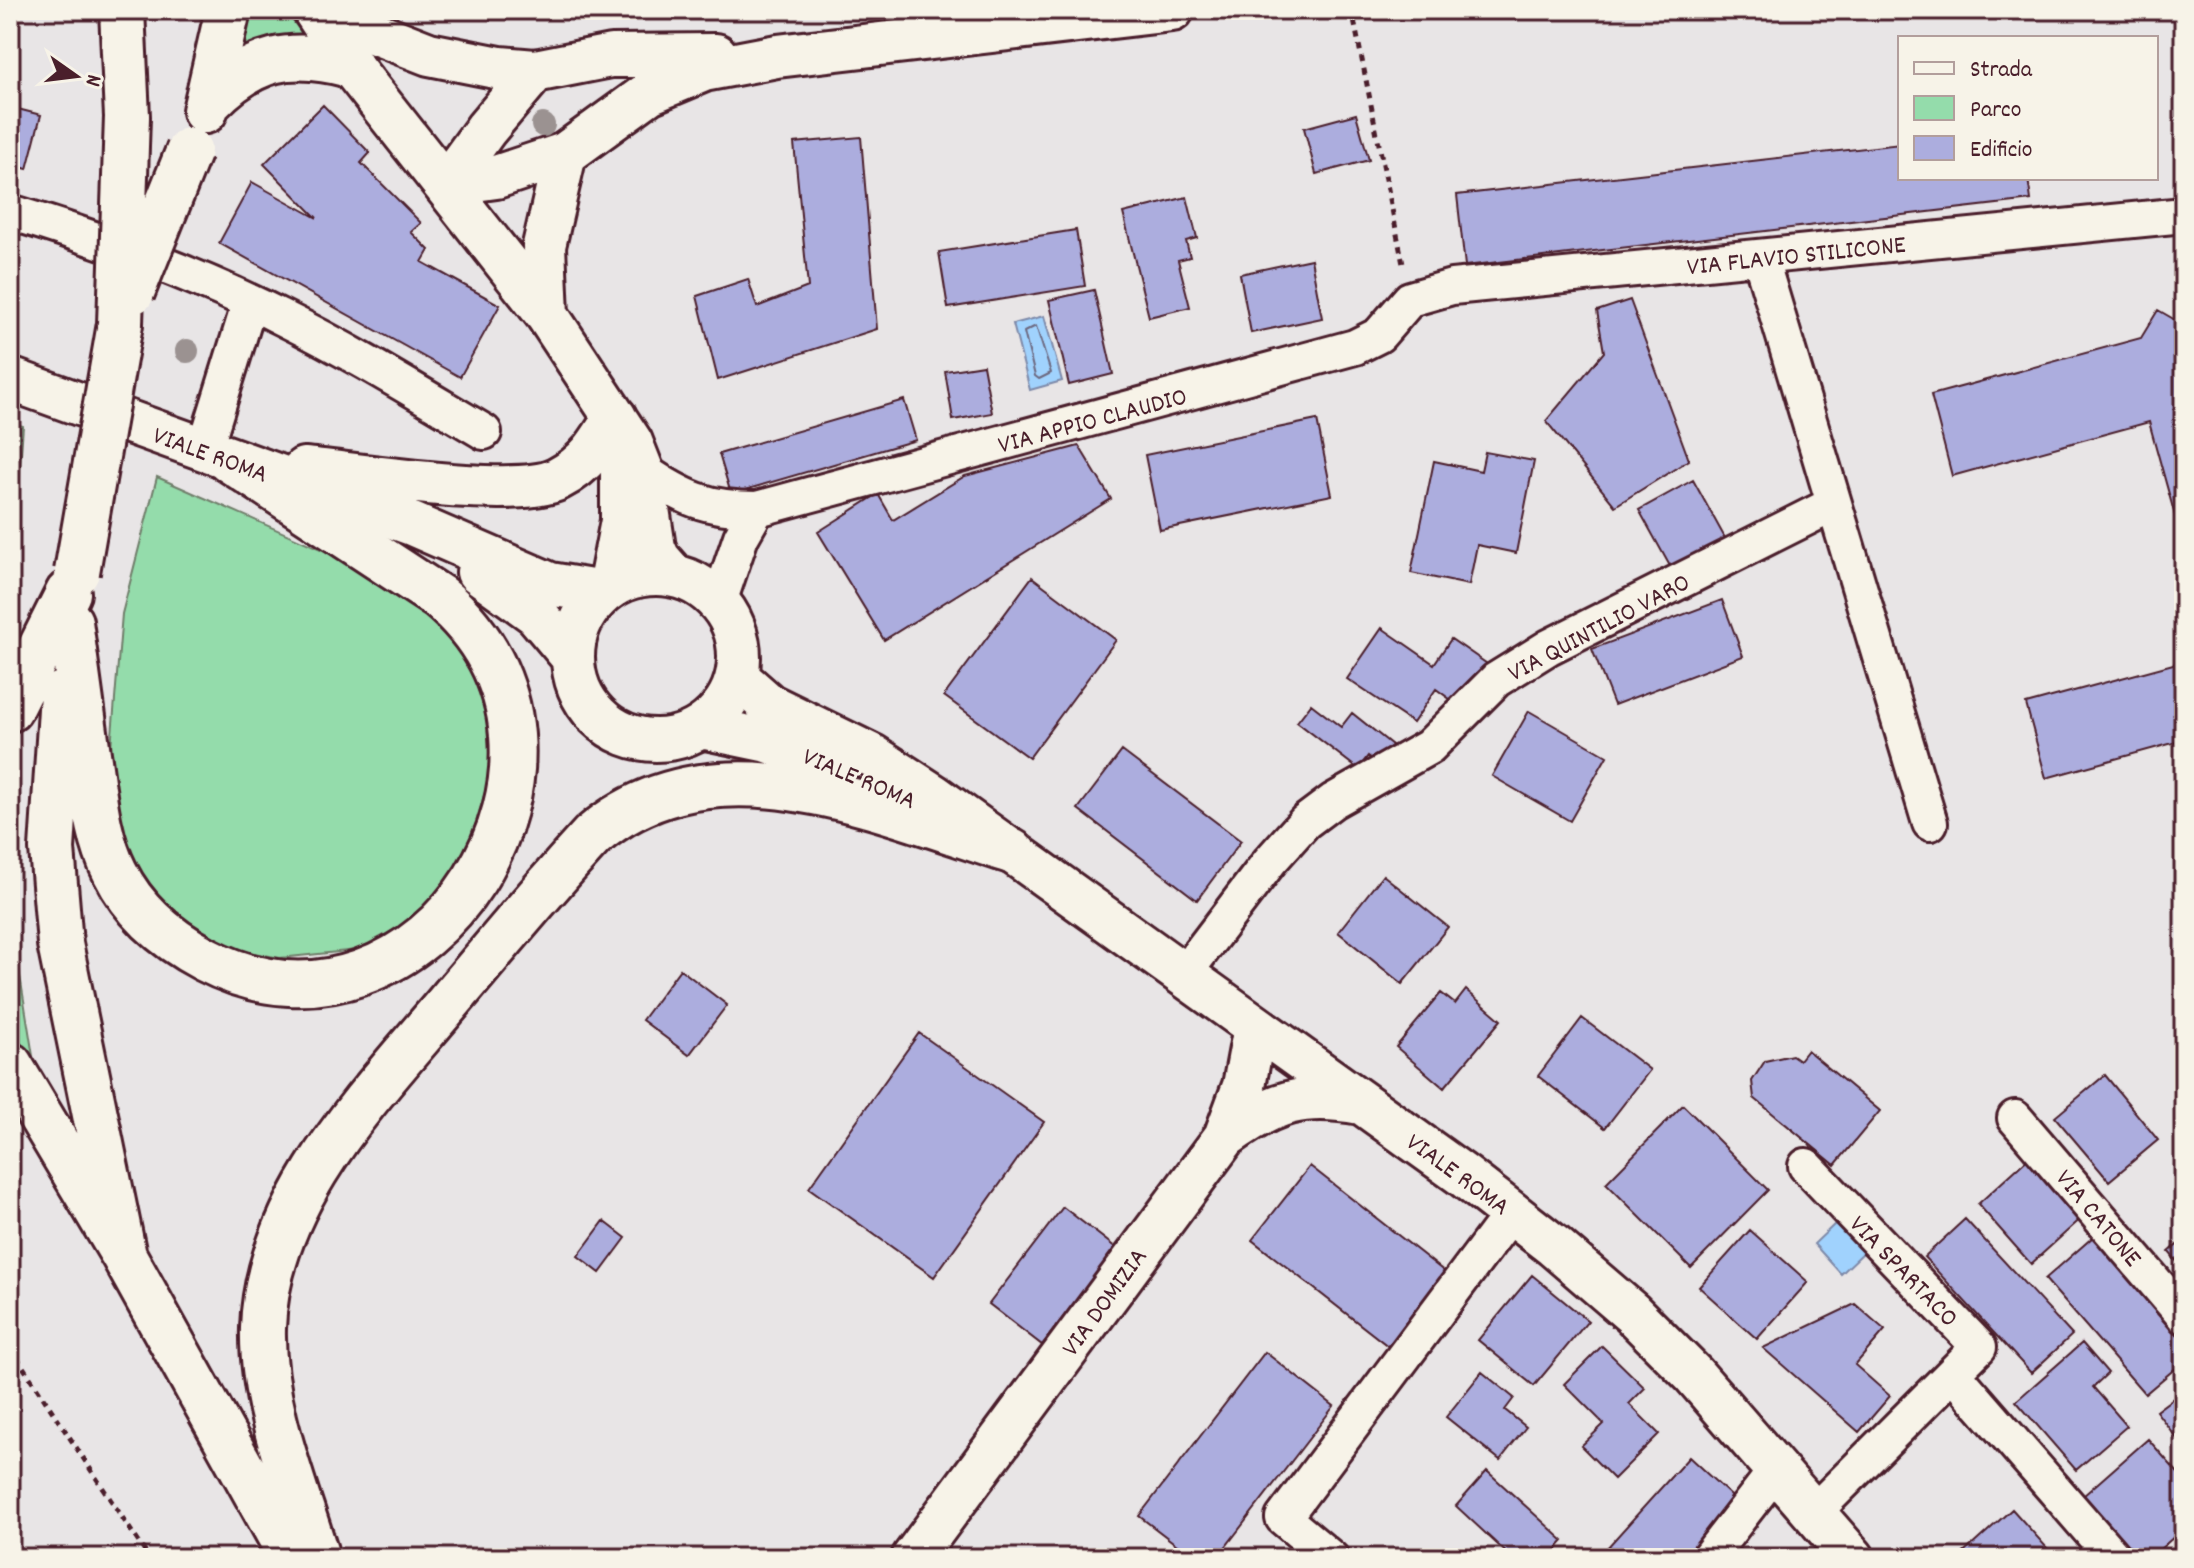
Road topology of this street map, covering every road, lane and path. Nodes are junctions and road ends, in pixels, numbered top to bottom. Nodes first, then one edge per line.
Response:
1 (122, 10) edge
2 (228, 10) edge
3 (315, 10) edge
4 (1172, 10) edge
5 (1352, 10) edge
6 (777, 56) junction
7 (350, 65) junction
8 (535, 71) junction
9 (210, 101) junction
10 (565, 154) junction
11 (446, 184) junction
12 (10, 212) edge
13 (2184, 215) edge
14 (1760, 257) junction
15 (1410, 299) junction
16 (250, 302) junction
17 (547, 315) junction
18 (120, 324) junction
19 (10, 379) edge
20 (615, 417) junction
21 (484, 432) dead end
22 (217, 455) junction
23 (642, 470) junction
24 (1832, 505) junction
25 (757, 509) junction
26 (412, 524) junction
27 (77, 572) junction
28 (674, 576) junction
29 (606, 590) junction
30 (719, 602) junction
31 (70, 622) junction
32 (573, 658) junction
33 (737, 677) junction
34 (10, 709) edge
35 (701, 727) junction
36 (1930, 823) dead end
37 (1011, 851) junction
38 (1183, 975) junction
39 (1255, 1027) junction
40 (10, 1065) edge
41 (1364, 1104) junction
42 (2015, 1118) dead end
43 (1225, 1137) junction
44 (1806, 1166) dead end
45 (1512, 1212) junction
46 (124, 1256) junction
47 (2184, 1316) edge
48 (10, 1347) edge
49 (1953, 1373) junction
50 (1777, 1469) junction
51 (1814, 1512) junction
52 (149, 1558) edge
53 (292, 1558) edge
54 (317, 1558) edge
55 (913, 1558) edge
56 (1331, 1558) edge
57 (1708, 1558) edge
58 (1853, 1558) edge
59 (2114, 1558) edge

1 - 18 main road, bridge
2 - 9 main road
3 - 7 street
3 - 8 street
4 - 6 street
5 - 15 path
6 - 8 street
6 - 10 street
7 - 9 main road
7 - 11 street
8 - 11 street
9 - 18 main road, bridge
10 - 11 street
10 - 17 street
11 - 17 street
12 - 16 street
13 - 14 street, VIA FLAVIO STILICONE
14 - 15 street, VIA FLAVIO STILICONE
14 - 24 street
15 - 25 street, VIA APPIO CLAUDIO
16 - 21 street
16 - 22 street
17 - 20 street
18 - 27 main road, bridge
19 - 22 street, VIALE ROMA
20 - 22 street
20 - 23 street
20 - 29 street
22 - 26 street, VIALE ROMA
22 - 31 main road
23 - 25 street, VIA APPIO CLAUDIO
23 - 28 street
24 - 36 street
24 - 38 street, VIA QUINTILIO VARO
25 - 30 street
26 - 29 street, VIALE ROMA
26 - 32 street, VIALE ROMA
27 - 31 main road
27 - 34 main road
28 - 29 street
28 - 30 street
29 - 32 street
30 - 33 street
31 - 46 main road
32 - 35 street
33 - 35 street
33 - 37 street, VIALE ROMA
35 - 37 street, VIALE ROMA
37 - 38 street, VIALE ROMA
37 - 54 main road
38 - 39 street, VIALE ROMA
39 - 41 street, VIALE ROMA
39 - 43 street, VIA DOMIZIA
40 - 46 main road
41 - 43 street
41 - 45 street, VIALE ROMA
42 - 47 street, VIA CATONE
43 - 55 street, VIA DOMIZIA
44 - 49 street, VIA SPARTACO
45 - 50 street, VIALE ROMA
45 - 56 street
46 - 53 main road
48 - 52 path
49 - 51 street, VIA SPARTACO
49 - 59 street
50 - 51 street, VIALE ROMA
50 - 57 street
51 - 58 street, VIALE ROMA

